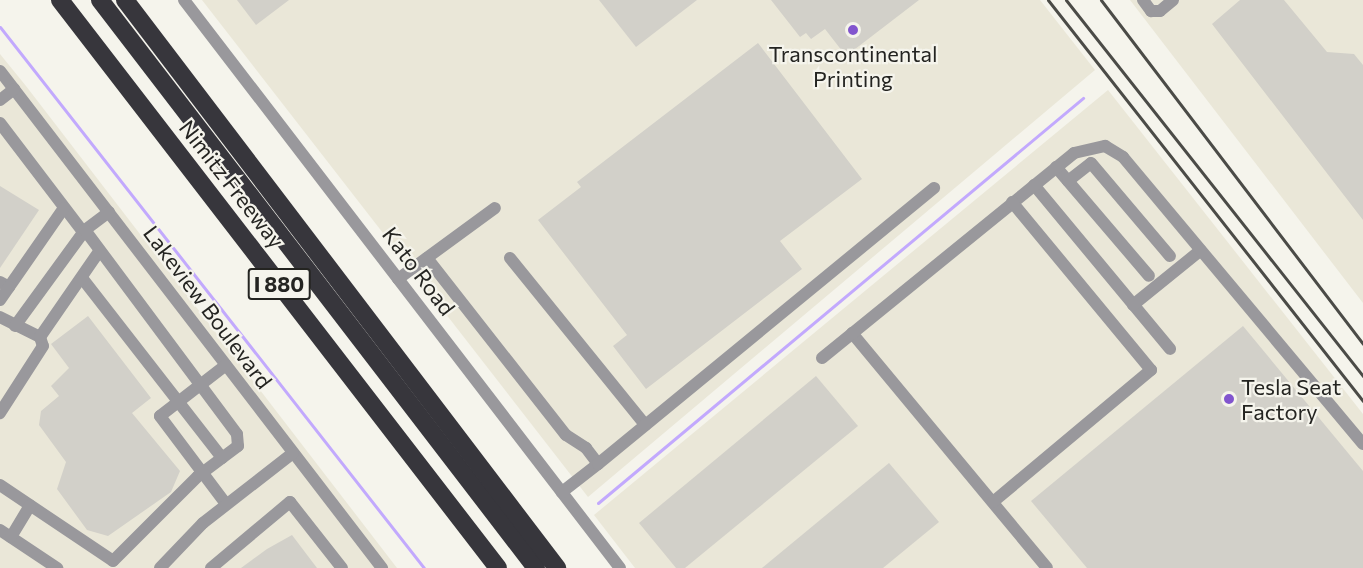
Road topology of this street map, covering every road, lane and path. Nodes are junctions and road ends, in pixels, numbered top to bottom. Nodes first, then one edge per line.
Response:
1 (60, 0) edge
2 (100, 0) edge
3 (125, 0) edge
4 (184, 0) edge
5 (1143, 0) edge
6 (1173, 0) edge
7 (0, 71) edge
8 (14, 88) junction
9 (0, 100) edge
10 (0, 123) edge
11 (1056, 167) junction
12 (1068, 181) junction
13 (1034, 185) junction
14 (934, 188) dead end
15 (1012, 202) junction
16 (64, 208) junction
17 (495, 208) dead end
18 (109, 212) junction
19 (84, 231) junction
20 (1201, 250) junction
21 (98, 253) junction
22 (1170, 256) dead end
23 (427, 258) junction
24 (510, 258) dead end
25 (1149, 276) dead end
26 (82, 278) junction
27 (398, 279) junction
28 (4, 285) edge
29 (0, 300) edge
30 (1133, 305) junction
31 (0, 317) edge
32 (15, 326) junction
33 (852, 333) junction
34 (40, 337) junction
35 (1170, 349) dead end
36 (822, 358) dead end
37 (226, 365) junction
38 (200, 385) junction
39 (179, 401) junction
40 (0, 413) edge
41 (645, 425) junction
42 (1363, 444) edge
43 (293, 453) junction
44 (222, 458) junction
45 (598, 464) junction
46 (202, 473) junction
47 (0, 485) edge
48 (562, 492) junction
49 (993, 502) junction
50 (226, 504) junction
51 (30, 505) junction
52 (0, 530) edge
53 (11, 537) junction
54 (162, 567) edge
55 (57, 568) edge
56 (210, 568) edge
57 (342, 568) edge
58 (382, 568) edge
59 (498, 568) edge
60 (536, 568) edge
61 (557, 568) edge
62 (620, 568) edge
63 (1047, 568) edge

1 - 59 highway, Nimitz Freeway / I 880
2 - 60 highway, I 880
3 - 61 highway, Nimitz Freeway / I 880
4 - 27 street, Kato Road
5 - 6 street
7 - 8 street, Lakeview Boulevard
8 - 9 street
8 - 18 street, Lakeview Boulevard
10 - 16 street
11 - 12 street
11 - 13 street
11 - 20 street
12 - 22 street
12 - 25 street
13 - 15 street
13 - 30 street
14 - 41 street
15 - 33 street
15 - 49 street
16 - 19 street
16 - 28 street
17 - 23 street
18 - 19 street
18 - 37 street, Lakeview Boulevard
19 - 21 street
19 - 32 street
20 - 30 street
20 - 42 street
21 - 26 street
21 - 38 street
23 - 27 street
23 - 45 street
24 - 41 street
26 - 34 street
26 - 39 street
27 - 48 street, Kato Road
28 - 29 street
30 - 35 street
31 - 32 street
32 - 34 street
33 - 36 street
33 - 49 street
34 - 40 street
37 - 38 street
37 - 43 street, Lakeview Boulevard
38 - 39 street
38 - 44 street
39 - 44 street
39 - 46 street
41 - 45 street
43 - 50 street
43 - 58 street, Lakeview Boulevard
44 - 46 street
45 - 48 street
46 - 50 street
46 - 51 street
47 - 51 street
48 - 62 street, Kato Road
49 - 63 street
50 - 54 street
51 - 53 street
52 - 53 street
53 - 55 street
56 - 57 street

